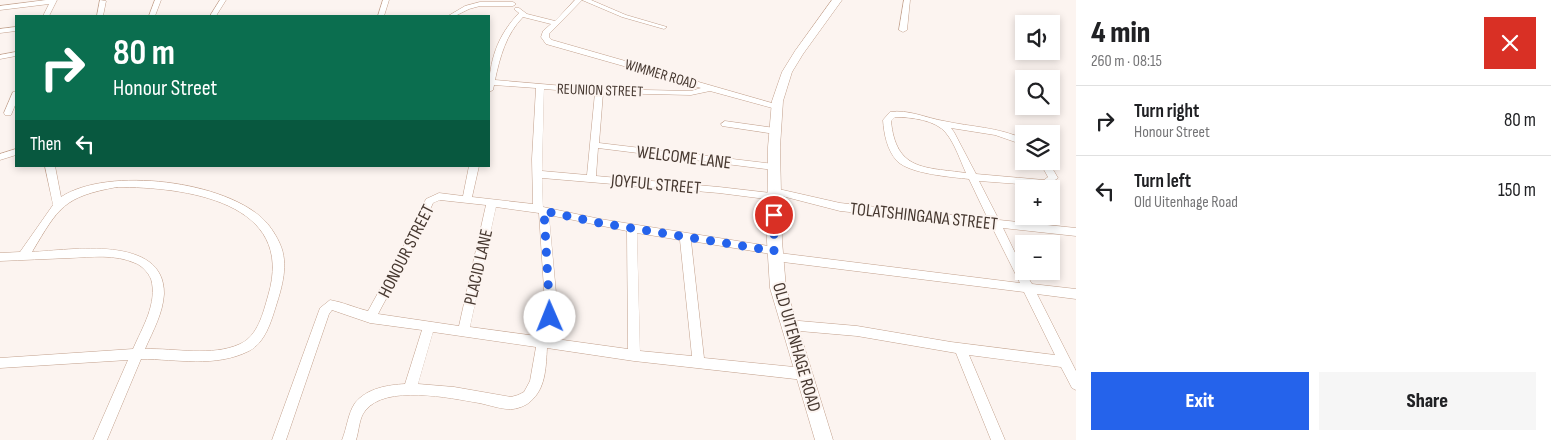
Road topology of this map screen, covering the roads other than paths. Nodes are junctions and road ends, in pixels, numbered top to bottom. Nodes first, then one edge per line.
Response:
1 (158, 0) edge
2 (223, 0) edge
3 (386, 0) edge
4 (579, 0) edge
5 (585, 0) edge
6 (837, 0) edge
7 (907, 0) edge
8 (54, 1) edge
9 (103, 1) dead end
10 (513, 2) edge
11 (0, 8) edge
12 (522, 14) junction
13 (47, 15) edge
14 (100, 15) edge
15 (152, 15) edge
16 (213, 15) edge
17 (381, 15) edge
18 (452, 15) edge
19 (556, 22) junction
20 (664, 27) dead end
21 (15, 29) edge
22 (904, 30) dead end
23 (0, 31) edge
24 (15, 54) edge
25 (0, 57) edge
26 (490, 86) edge
27 (540, 87) junction
28 (710, 88) junction
29 (599, 91) junction
30 (15, 96) edge
31 (776, 107) junction
32 (8, 113) edge
33 (725, 124) dead end
34 (941, 124) junction
35 (775, 131) junction
36 (1015, 138) edge
37 (594, 145) junction
38 (15, 152) edge
39 (0, 157) edge
40 (50, 167) edge
41 (474, 167) edge
42 (774, 168) junction
43 (1048, 170) edge
44 (538, 174) junction
45 (971, 176) junction
46 (591, 179) junction
47 (774, 194) junction
48 (467, 198) junction
49 (492, 202) junction
50 (58, 206) junction
51 (541, 210) junction
52 (995, 223) junction
53 (632, 228) junction
54 (1076, 232) edge
55 (685, 237) junction
56 (774, 254) junction
57 (24, 255) junction
58 (0, 257) edge
59 (1029, 289) junction
60 (1076, 294) edge
61 (370, 318) junction
62 (788, 324) junction
63 (429, 327) junction
64 (463, 332) junction
65 (546, 344) junction
66 (960, 348) junction
67 (136, 354) junction
68 (634, 356) junction
69 (699, 362) junction
70 (1065, 362) junction
71 (0, 364) edge
72 (804, 374) junction
73 (1076, 384) edge
74 (410, 389) junction
75 (100, 440) edge
76 (279, 440) edge
77 (349, 440) edge
78 (824, 440) edge
79 (998, 440) edge

1 - 15 street
2 - 16 street
3 - 17 street
4 - 19 street
5 - 20 street
6 - 31 main road, OLD UITENHAGE ROAD
7 - 22 street
8 - 11 street
8 - 13 street
9 - 14 street
10 - 12 street
10 - 18 street
12 - 19 street
12 - 26 street
19 - 28 street, WIMMER ROAD
21 - 23 street
24 - 25 street
26 - 27 street, REUNION STREET
27 - 29 street, REUNION STREET
27 - 44 street
28 - 29 street, REUNION STREET
28 - 31 street, WIMMER ROAD
29 - 37 street
30 - 32 street
31 - 35 main road, OLD UITENHAGE ROAD
33 - 35 street
34 - 36 street
34 - 45 street
34 - 45 street
35 - 42 main road, OLD UITENHAGE ROAD
37 - 42 street, WELCOME LANE
37 - 46 street
38 - 39 street
40 - 50 street
41 - 48 street
42 - 47 main road, OLD UITENHAGE ROAD
43 - 45 street
44 - 46 street, JOYFUL STREET
44 - 51 street
45 - 52 street
46 - 47 street, JOYFUL STREET
47 - 52 street, TOLATSHINGANA STREET
47 - 56 main road, OLD UITENHAGE ROAD
48 - 49 street, HONOUR STREET
48 - 61 street, HONOUR STREET
49 - 51 street, HONOUR STREET
49 - 64 street, PLACID LANE
50 - 57 street
50 - 67 street
51 - 53 street, HONOUR STREET
51 - 65 street
52 - 54 street, TOLATSHINGANA STREET
52 - 59 street
53 - 55 street, HONOUR STREET
53 - 68 street
55 - 56 street, HONOUR STREET
55 - 69 street
56 - 59 street, HONOUR STREET
56 - 62 main road, OLD UITENHAGE ROAD
57 - 58 street
57 - 67 street
59 - 60 street, HONOUR STREET
59 - 70 street
61 - 63 street
61 - 76 street
62 - 66 street
62 - 72 main road, OLD UITENHAGE ROAD
63 - 64 street
63 - 74 street
64 - 65 street
65 - 68 street
65 - 74 street
66 - 70 street
66 - 79 street
67 - 71 street
67 - 75 street
68 - 69 street
69 - 72 street
70 - 73 street
72 - 78 main road, OLD UITENHAGE ROAD
74 - 77 street

